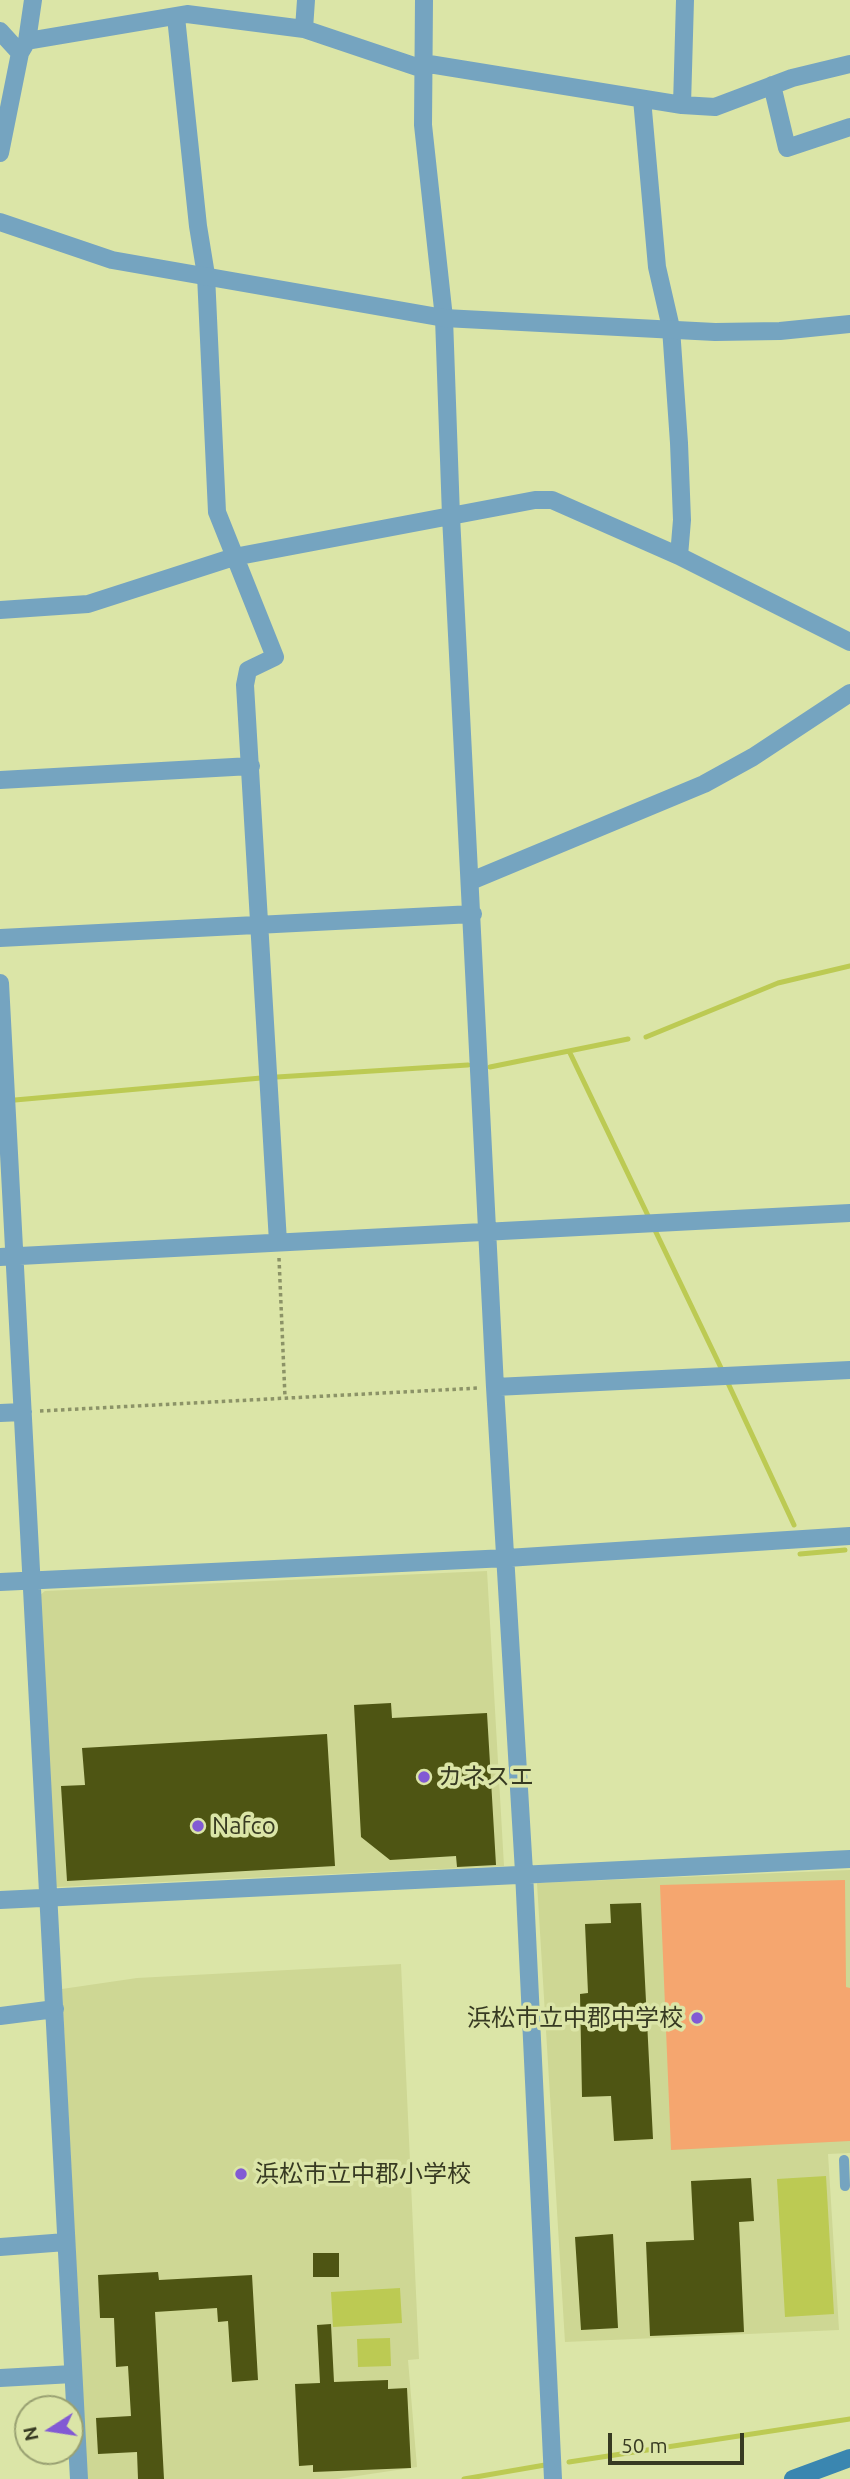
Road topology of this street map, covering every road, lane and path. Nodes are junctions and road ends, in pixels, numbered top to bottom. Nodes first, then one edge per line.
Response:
1 (33, 0) edge
2 (306, 0) edge
3 (424, 0) edge
4 (685, 0) edge
5 (183, 10) edge
6 (304, 29) junction
7 (0, 31) edge
8 (23, 47) junction
9 (850, 64) edge
10 (423, 66) junction
11 (772, 85) junction
12 (642, 99) junction
13 (681, 105) junction
14 (850, 127) edge
15 (0, 153) edge
16 (0, 222) edge
17 (206, 275) junction
18 (444, 318) junction
19 (850, 324) edge
20 (671, 328) junction
21 (451, 516) junction
22 (679, 556) junction
23 (234, 558) junction
24 (0, 610) edge
25 (850, 642) edge
26 (850, 692) edge
27 (251, 766) junction
28 (0, 780) edge
29 (471, 881) junction
30 (474, 914) junction
31 (259, 926) junction
32 (0, 938) edge
33 (0, 983) edge
34 (3, 1091) edge
35 (850, 1213) edge
36 (488, 1229) junction
37 (278, 1242) junction
38 (7, 1256) edge
39 (850, 1370) edge
40 (495, 1387) junction
41 (285, 1398) junction
42 (23, 1412) junction
43 (0, 1413) edge
44 (850, 1536) edge
45 (507, 1558) junction
46 (30, 1580) junction
47 (0, 1582) edge
48 (850, 1859) edge
49 (524, 1872) junction
50 (49, 1897) junction
51 (0, 1900) edge
52 (55, 2009) junction
53 (0, 2016) edge
54 (842, 2160) edge
55 (845, 2186) dead end
56 (66, 2242) junction
57 (0, 2247) edge
58 (73, 2374) junction
59 (0, 2378) edge
60 (850, 2458) edge
61 (79, 2479) edge
62 (553, 2479) edge
63 (793, 2479) edge

1 - 8 street
2 - 6 street
3 - 10 street
4 - 13 street
5 - 6 street
5 - 8 street
5 - 17 street
6 - 10 street
7 - 8 street
8 - 15 street
9 - 11 street
10 - 12 street
10 - 18 street
11 - 13 street
11 - 14 street
12 - 13 street
12 - 20 street
16 - 17 street
17 - 18 street
17 - 23 street
18 - 20 street
18 - 21 street
19 - 20 street
20 - 22 street
21 - 22 street
21 - 23 street
21 - 29 street
22 - 25 street
23 - 24 street
23 - 27 street
26 - 29 street
27 - 28 street
27 - 31 street
29 - 30 street
30 - 31 street
30 - 36 street
31 - 32 street
31 - 37 street
33 - 34 street
34 - 38 street
35 - 36 street
36 - 37 street
36 - 40 street
37 - 38 street
37 - 41 path
38 - 42 street
39 - 40 street
40 - 41 path
40 - 45 street
41 - 42 path
42 - 43 street
42 - 46 street
44 - 45 street
45 - 46 street
45 - 49 street
46 - 47 street
46 - 50 street
48 - 49 street
49 - 50 street
49 - 62 street
50 - 51 street
50 - 52 street
52 - 53 street
52 - 56 street
54 - 55 lane
56 - 57 street
56 - 58 street
58 - 59 street
58 - 61 street
60 - 63 main road

